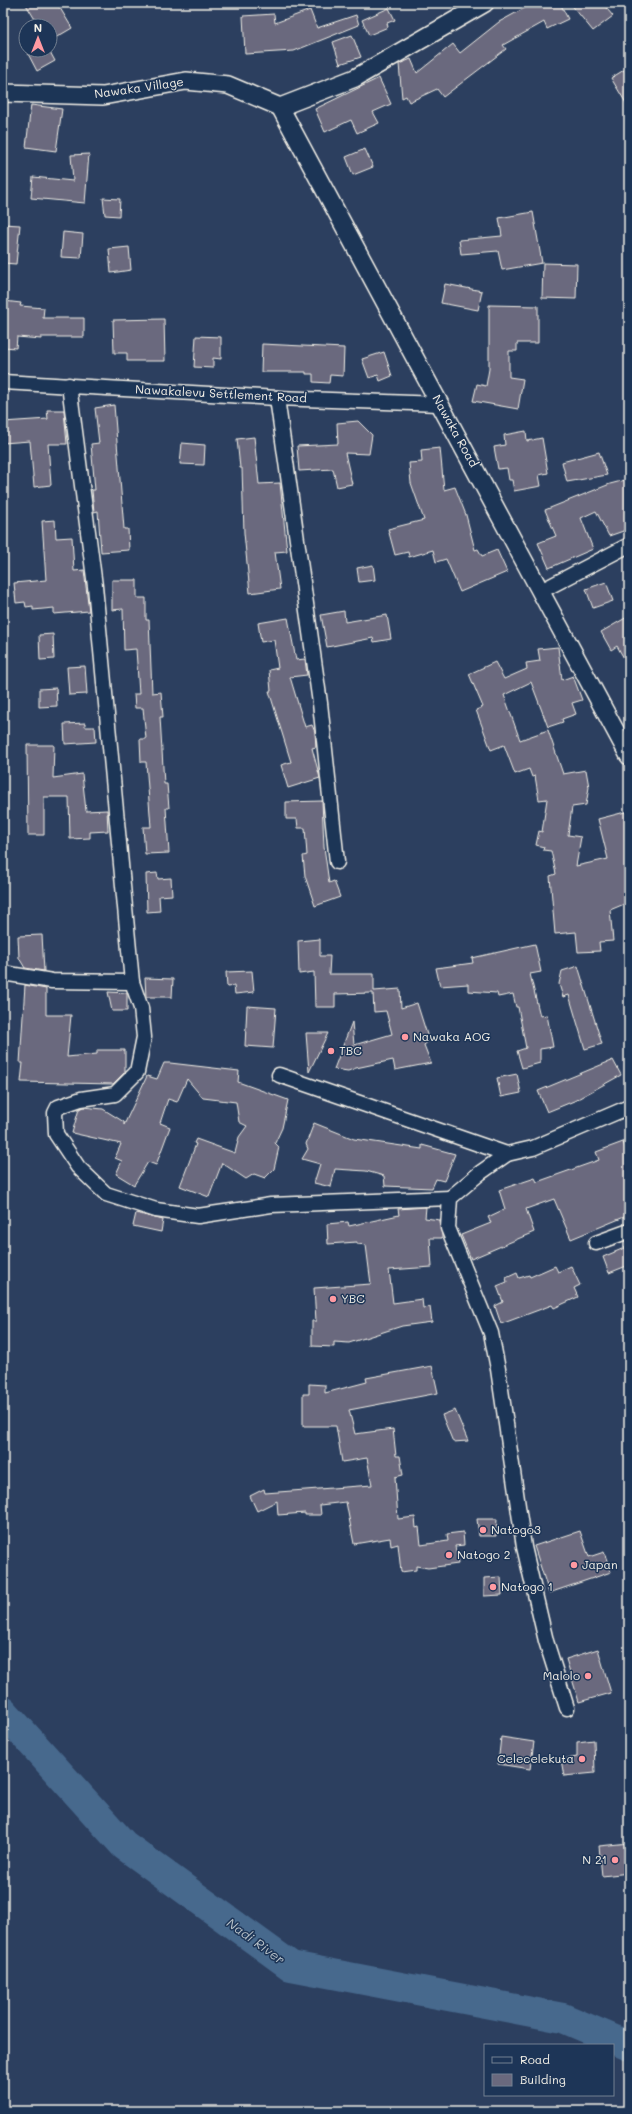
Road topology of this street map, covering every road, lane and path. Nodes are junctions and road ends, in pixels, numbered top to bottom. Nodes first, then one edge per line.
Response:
1 (485, 3) edge
2 (3, 93) edge
3 (280, 107) junction
4 (3, 382) edge
5 (68, 385) junction
6 (277, 398) junction
7 (439, 404) junction
8 (629, 545) edge
9 (541, 590) junction
10 (629, 756) edge
11 (337, 862) dead end
12 (3, 973) edge
13 (132, 982) junction
14 (279, 1075) dead end
15 (629, 1107) edge
16 (507, 1154) junction
17 (450, 1198) junction
18 (629, 1231) edge
19 (596, 1243) dead end
20 (567, 1708) dead end

1 - 3 street
2 - 3 street, Nawaka Village
3 - 7 street, Nawaka Road
4 - 5 street, Nawakalevu Settlement Road
5 - 6 street, Nawakalevu Settlement Road
5 - 13 street
6 - 7 street, Nawakalevu Settlement Road
6 - 11 street
7 - 9 street, Nawaka Road
8 - 9 street
9 - 10 street, Nawaka Road
12 - 13 street
13 - 17 street
14 - 16 street
15 - 16 street
16 - 17 street
17 - 20 street
18 - 19 street

